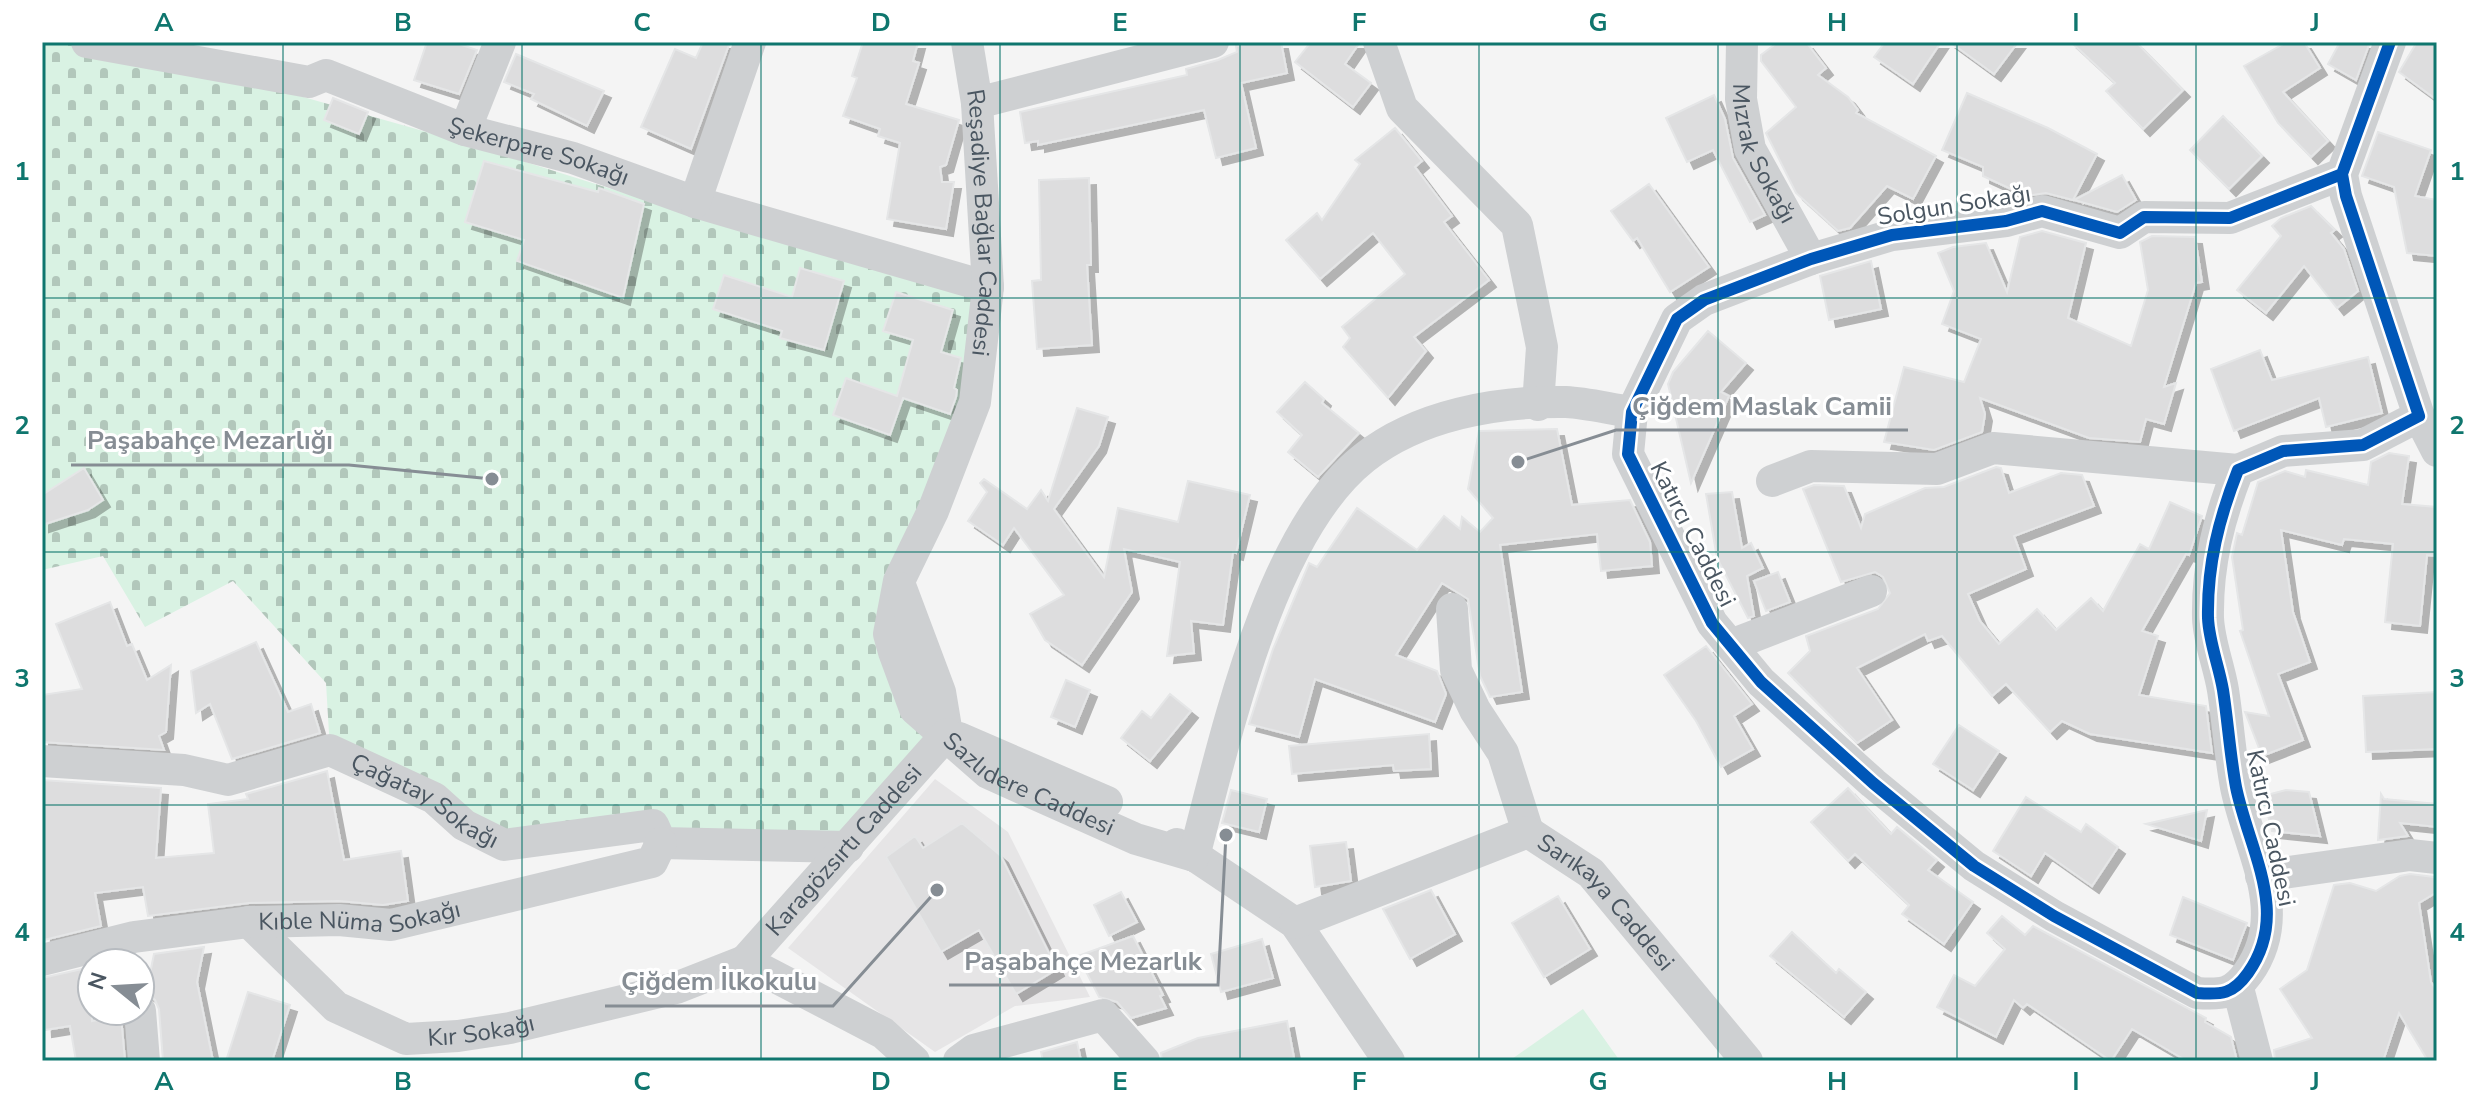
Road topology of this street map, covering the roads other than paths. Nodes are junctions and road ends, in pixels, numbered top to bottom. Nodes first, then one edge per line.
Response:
1 (87, 42) edge
2 (500, 42) edge
3 (750, 42) edge
4 (967, 42) edge
5 (1379, 42) edge
6 (1742, 42) edge
7 (2390, 42) edge
8 (1200, 43) edge
9 (134, 47) edge
10 (977, 103) junction
11 (465, 130) junction
12 (2342, 174) junction
13 (695, 202) junction
14 (1811, 259) junction
15 (988, 287) junction
16 (1538, 405) junction
17 (2424, 405) edge
18 (1632, 412) junction
19 (2437, 451) edge
20 (2238, 470) junction
21 (1772, 481) dead end
22 (1871, 591) dead end
23 (1452, 609) dead end
24 (1731, 645) junction
25 (947, 734) junction
26 (42, 761) edge
27 (1528, 832) junction
28 (661, 843) junction
29 (848, 847) junction
30 (1194, 856) junction
31 (2437, 858) edge
32 (2261, 876) junction
33 (249, 922) junction
34 (1295, 923) junction
35 (147, 947) edge
36 (76, 956) edge
37 (42, 960) edge
38 (745, 961) junction
39 (2238, 988) junction
40 (1356, 1012) junction
41 (141, 1027) edge
42 (144, 1061) edge
43 (914, 1061) edge
44 (959, 1061) edge
45 (1144, 1061) edge
46 (1366, 1061) edge
47 (1389, 1061) edge
48 (1747, 1061) edge
49 (2257, 1061) edge

1 - 9 street, Şekerpare Sokağı
2 - 11 street
3 - 13 street
4 - 10 street, Reşadiye Bağlar Caddesi
5 - 16 street
6 - 14 street, Mızrak Sokağı
7 - 12 street
8 - 10 street
9 - 11 street, Şekerpare Sokağı
10 - 15 street, Reşadiye Bağlar Caddesi
11 - 13 street, Şekerpare Sokağı
12 - 14 street, Solgun Sokağı
12 - 17 street
13 - 15 street, Şekerpare Sokağı
14 - 18 street, Solgun Sokağı
15 - 25 street, Reşadiye Bağlar Caddesi
16 - 18 street
16 - 30 street
17 - 19 street
17 - 20 street
18 - 24 street, Katırcı Caddesi
20 - 21 street
20 - 32 street, Katırcı Caddesi
22 - 24 street
23 - 27 street
24 - 39 street, Katırcı Caddesi
25 - 29 street, Karagözsırtı Caddesi
25 - 30 street, Sazlıdere Caddesi
26 - 28 street, Çağatay Sokağı
27 - 34 street, Sarıkaya Caddesi
27 - 48 street, Sarıkaya Caddesi
28 - 29 street, Çağatay Sokağı
28 - 33 street, Kıble Nüma Sokağı
29 - 38 street, Karagözsırtı Caddesi
30 - 34 street, Sazlıdere Caddesi
31 - 32 street
32 - 39 street, Katırcı Caddesi
33 - 35 street, Kıble Nüma Sokağı
33 - 38 street, Kır Sokağı
34 - 40 street, Sazlıdere Caddesi
36 - 37 street, Kıble Nüma Sokağı
38 - 43 street, Karagözsırtı Caddesi
39 - 49 street
40 - 46 street
40 - 47 street, Sazlıdere Caddesi
41 - 42 street
44 - 45 street

